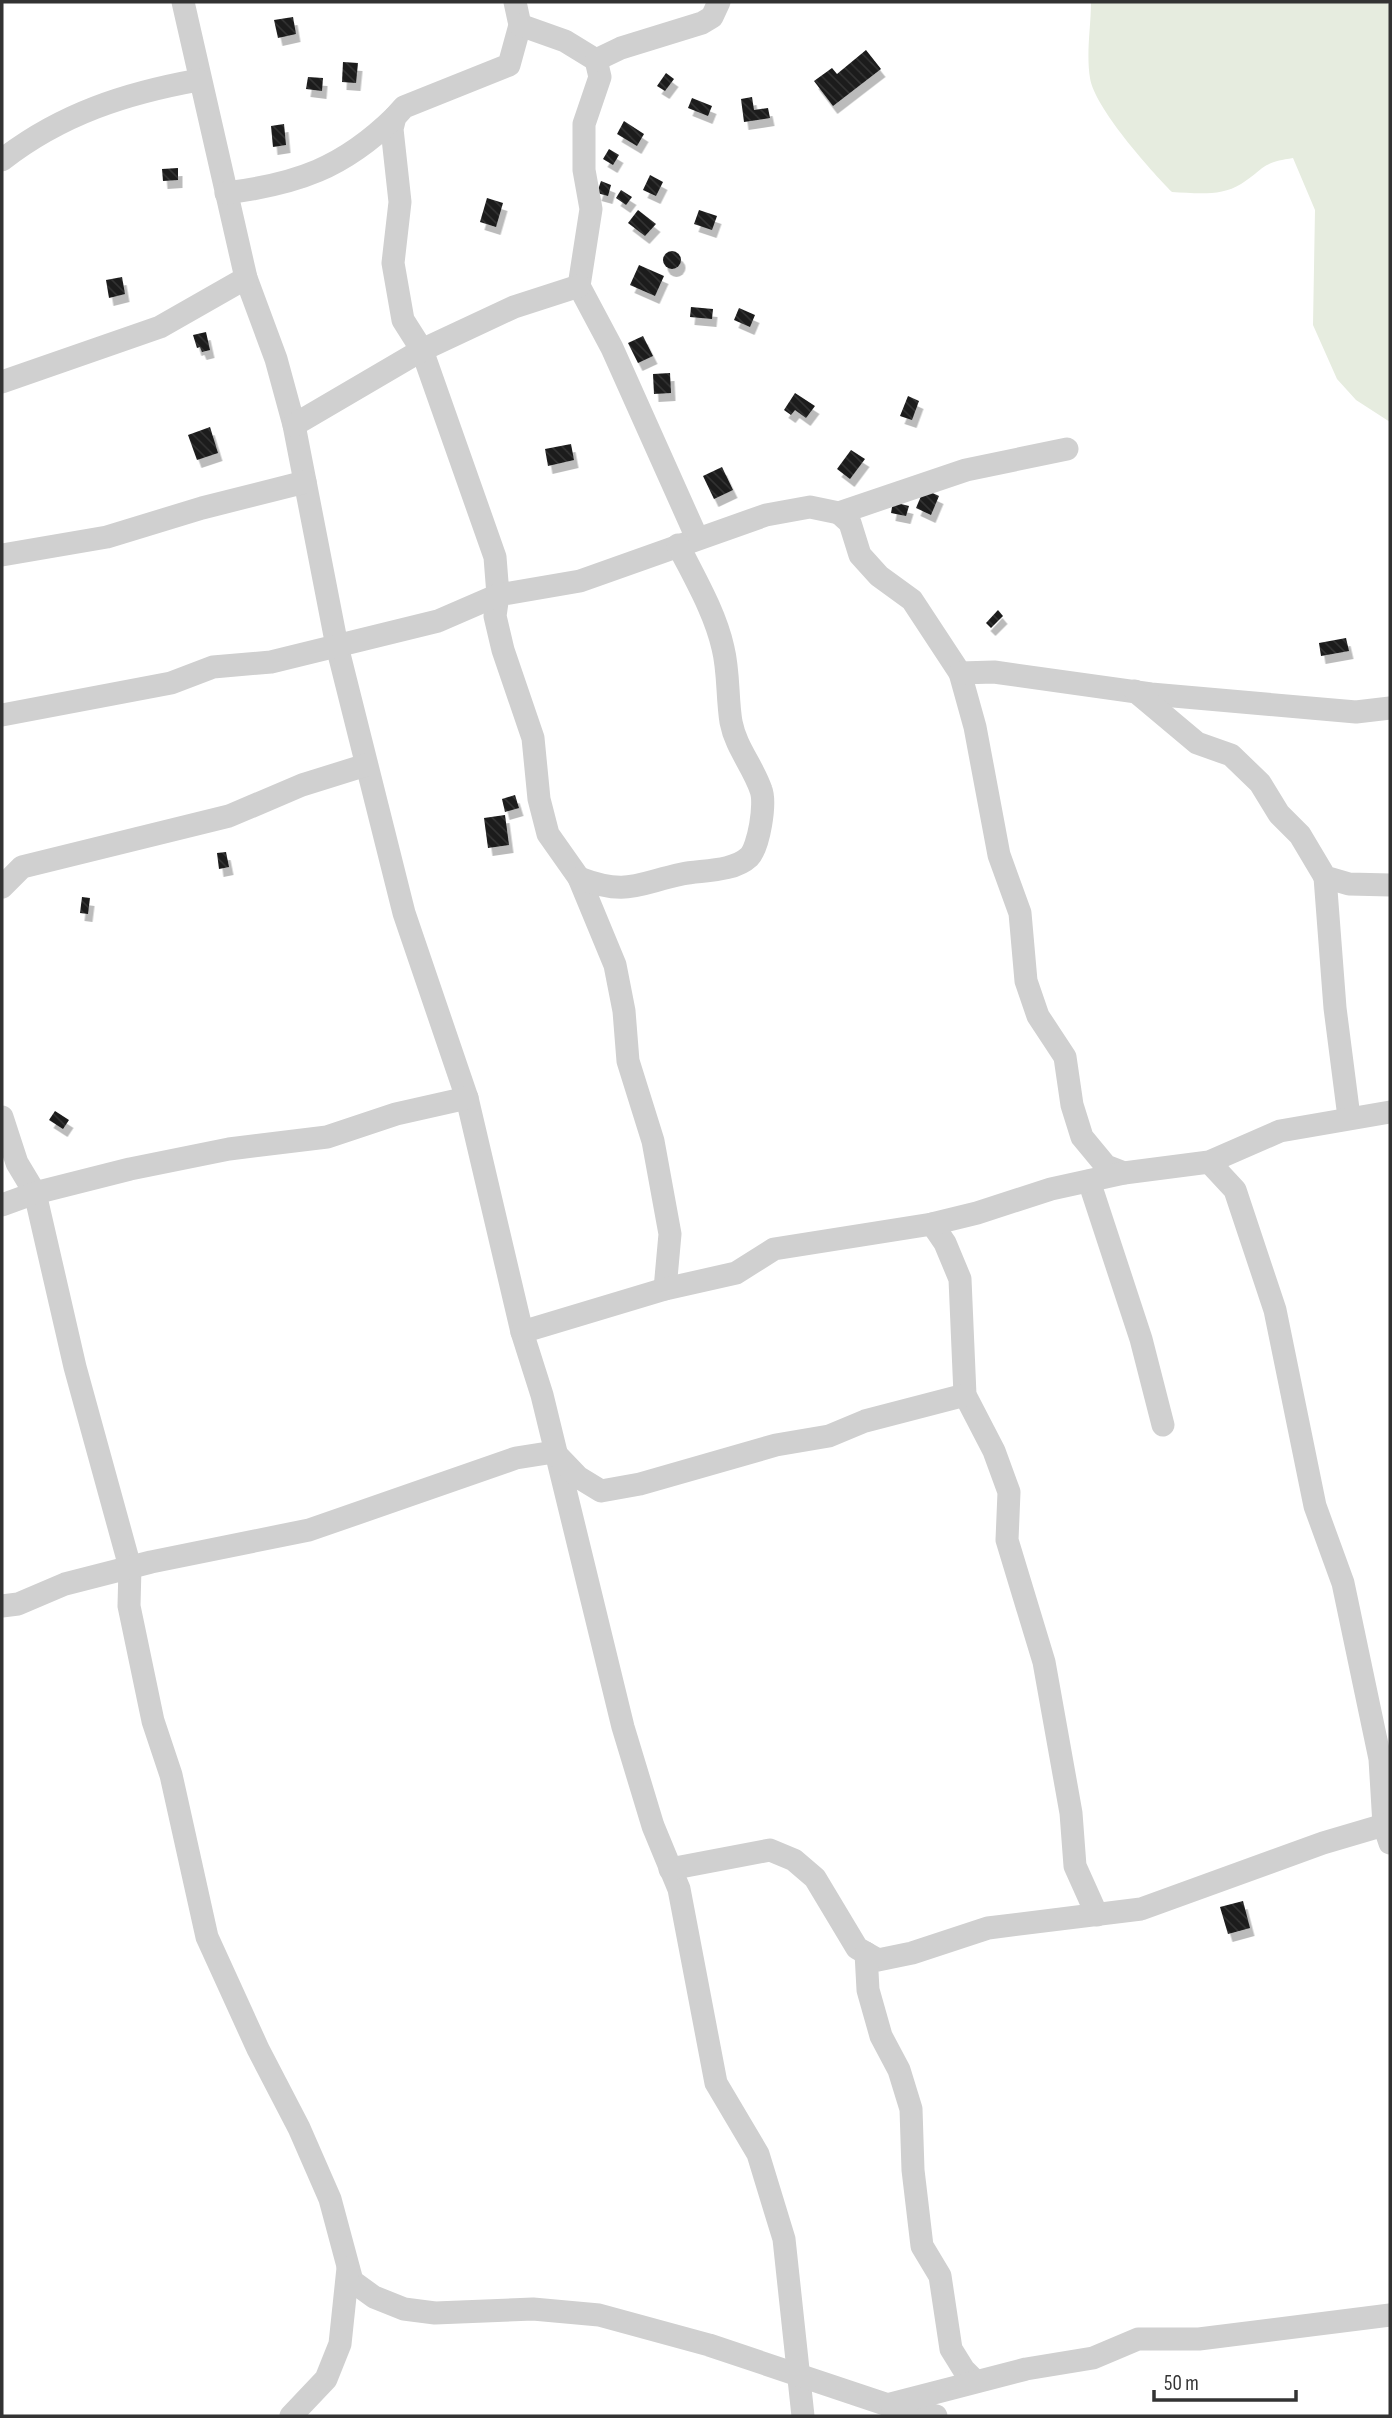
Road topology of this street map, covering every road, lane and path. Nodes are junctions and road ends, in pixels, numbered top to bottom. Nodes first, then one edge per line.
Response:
1 (183, 2) edge
2 (515, 2) edge
3 (719, 2) edge
4 (520, 25) junction
5 (596, 60) junction
6 (199, 80) junction
7 (395, 117) junction
8 (2, 160) edge
9 (226, 193) junction
10 (246, 278) junction
11 (579, 286) junction
12 (422, 350) junction
13 (2, 382) edge
14 (294, 425) junction
15 (1067, 449) dead end
16 (305, 482) junction
17 (839, 513) junction
18 (687, 542) junction
19 (2, 555) edge
20 (498, 595) junction
21 (337, 646) junction
22 (960, 673) junction
23 (1135, 691) junction
24 (1390, 708) edge
25 (2, 715) edge
26 (366, 765) junction
27 (1325, 877) junction
28 (579, 878) junction
29 (1390, 885) edge
30 (2, 887) edge
31 (467, 1098) junction
32 (1390, 1112) edge
33 (2, 1117) edge
34 (1349, 1118) junction
35 (1209, 1162) junction
36 (1124, 1173) junction
37 (1089, 1181) junction
38 (35, 1193) junction
39 (2, 1205) edge
40 (932, 1224) junction
41 (665, 1289) junction
42 (522, 1332) junction
43 (965, 1395) junction
44 (1163, 1424) dead end
45 (554, 1452) junction
46 (130, 1567) junction
47 (2, 1606) edge
48 (1387, 1834) edge
49 (670, 1869) junction
50 (1097, 1916) junction
51 (866, 1953) junction
52 (348, 2268) junction
53 (1390, 2315) edge
54 (797, 2373) junction
55 (975, 2381) junction
56 (888, 2405) junction
57 (797, 2412) edge
58 (291, 2416) edge
59 (936, 2416) edge

1 - 6 street
2 - 4 street
3 - 5 street
4 - 5 street
4 - 7 street
5 - 11 street
6 - 8 street
6 - 9 street
7 - 9 street
7 - 12 street
9 - 10 street
10 - 13 street
10 - 14 street
11 - 12 street
11 - 18 street
12 - 14 street
12 - 20 street
14 - 16 street
15 - 17 street
16 - 19 street
16 - 21 street
17 - 18 street
17 - 22 street
18 - 20 street
18 - 28 street
20 - 21 street
20 - 28 street
21 - 25 street
21 - 26 street
22 - 23 street
22 - 36 street
23 - 24 street
23 - 27 street
26 - 30 street
26 - 31 street
27 - 29 street
27 - 34 street
28 - 41 street
31 - 38 street
31 - 42 street
32 - 34 street
33 - 38 street
34 - 35 street
35 - 36 street
35 - 48 street
36 - 37 street
37 - 40 street
37 - 44 street
38 - 39 street
38 - 46 street
40 - 41 street
40 - 43 street
41 - 42 street
42 - 45 street
43 - 45 street
43 - 50 street
45 - 46 street
45 - 49 street
46 - 47 street
46 - 52 street
48 - 50 street
49 - 51 street
49 - 54 street
50 - 51 street
51 - 55 street
52 - 54 street
52 - 58 street
53 - 55 street
54 - 56 street
54 - 57 street
55 - 56 street
56 - 59 street

